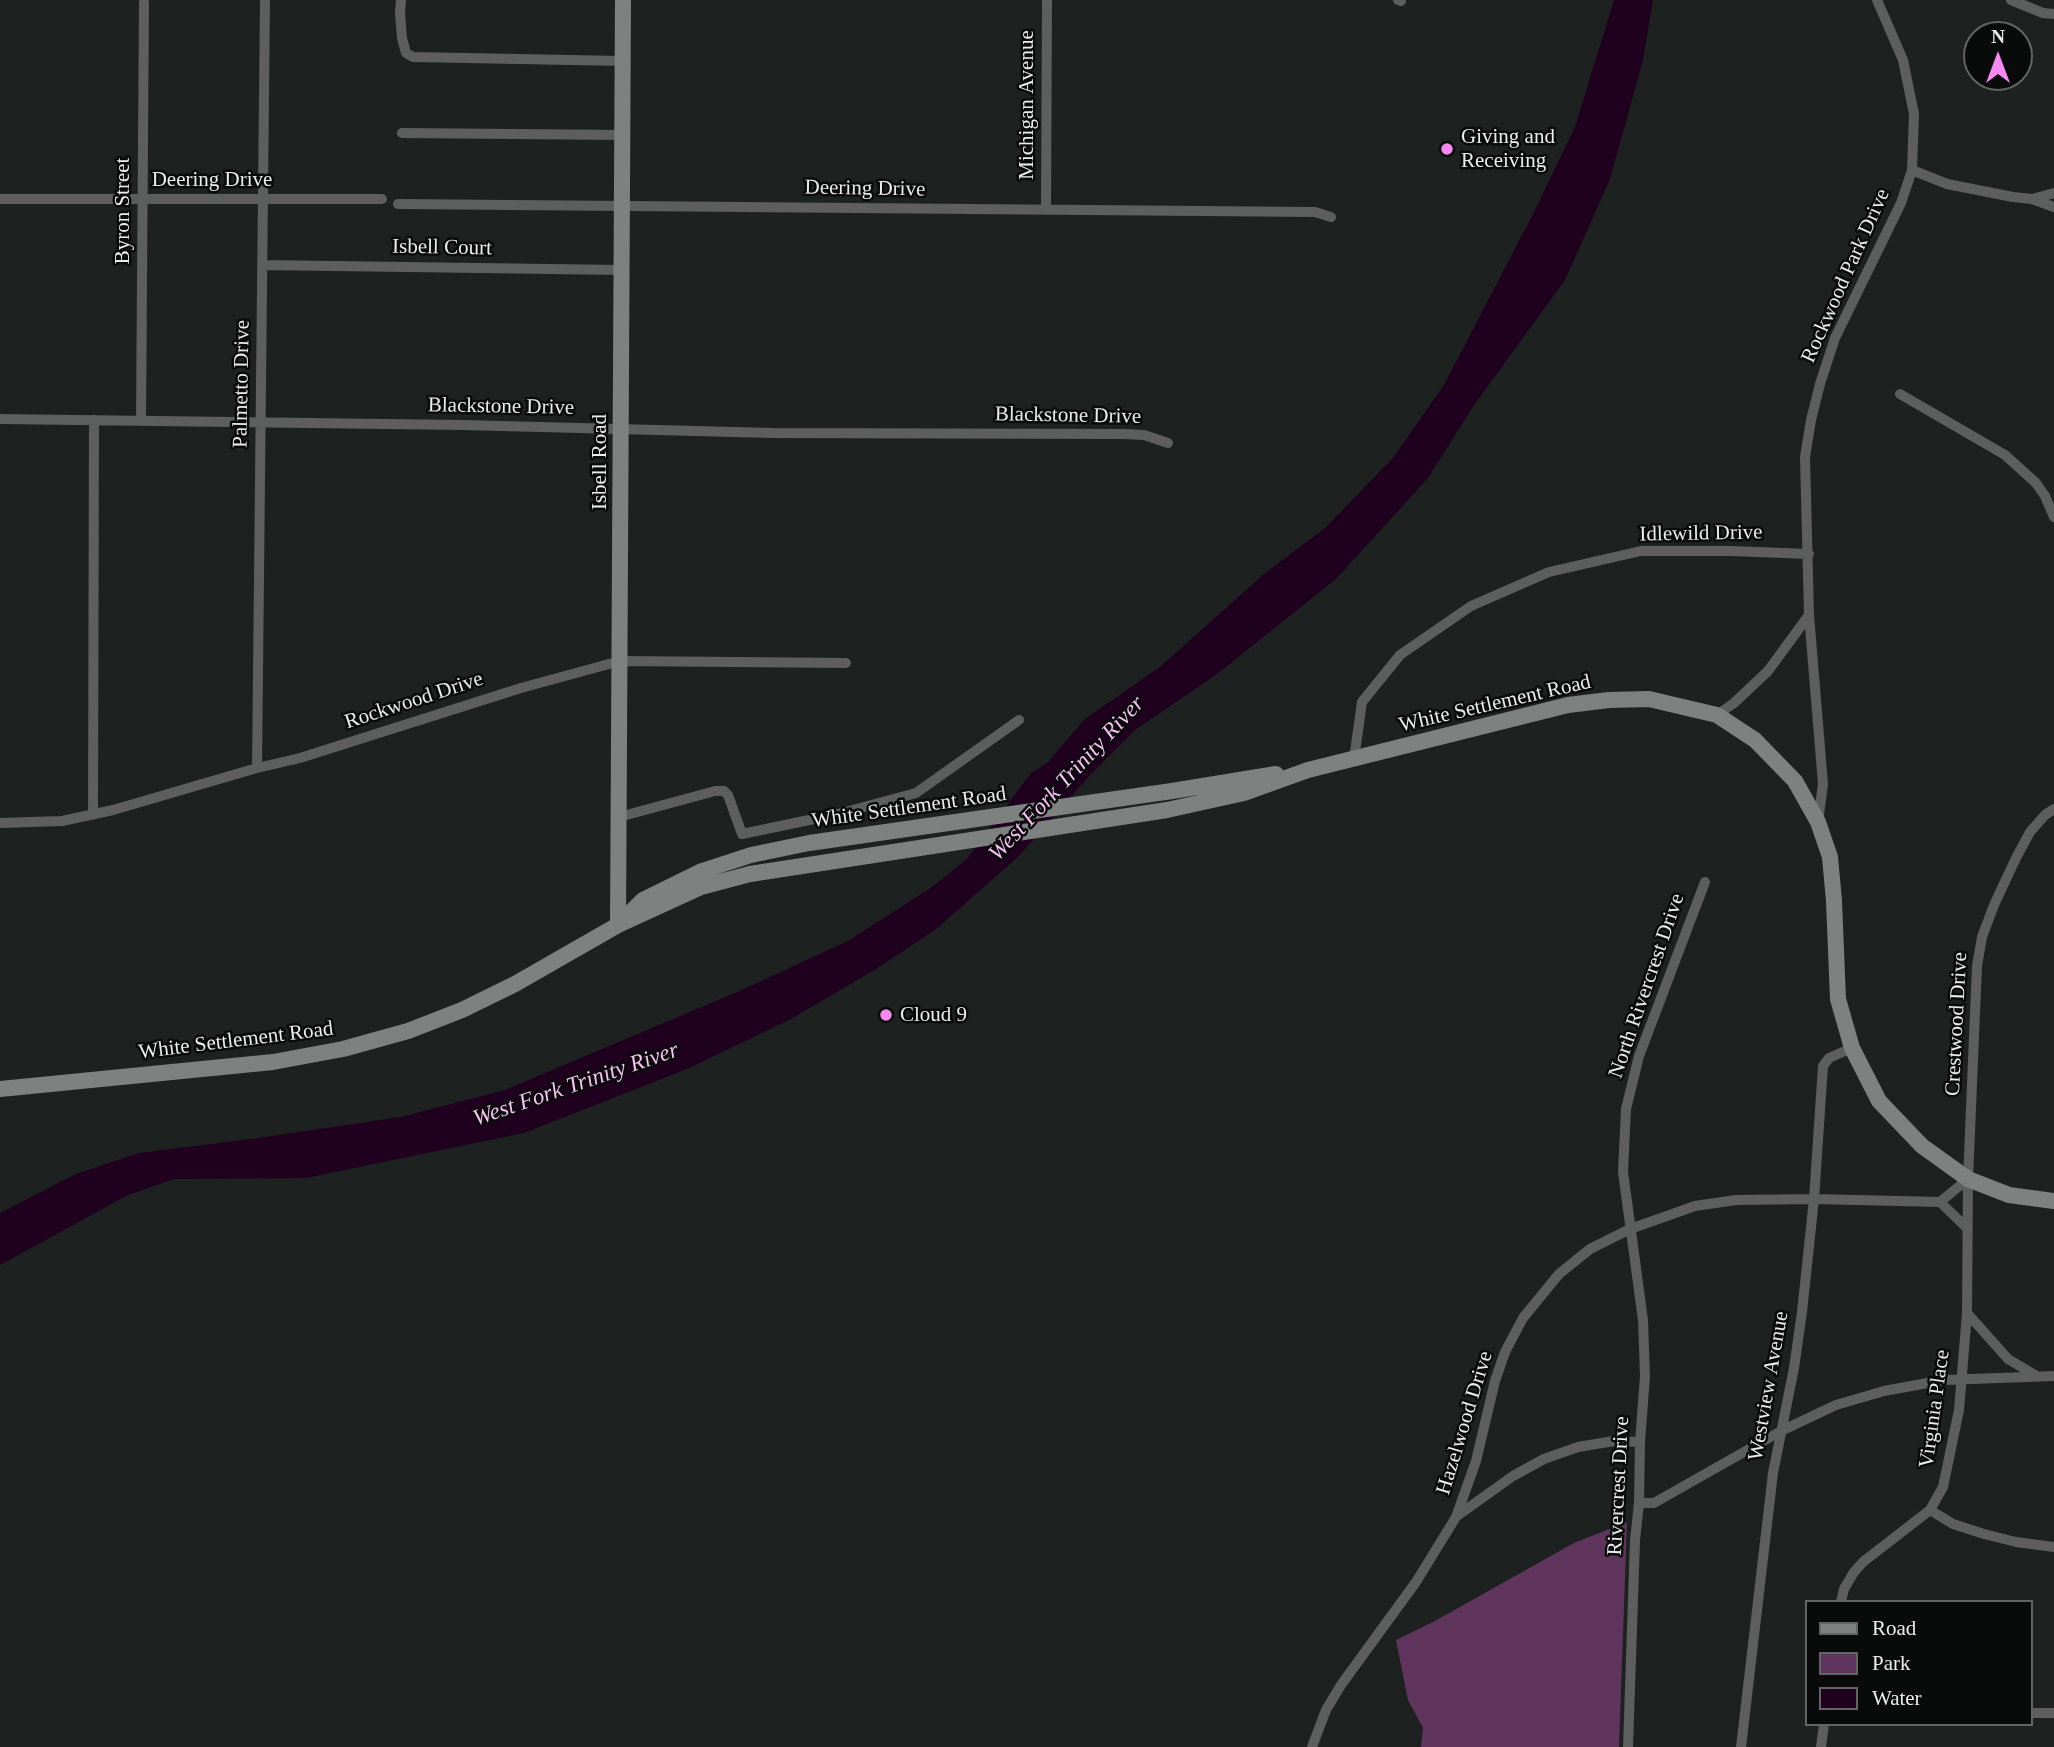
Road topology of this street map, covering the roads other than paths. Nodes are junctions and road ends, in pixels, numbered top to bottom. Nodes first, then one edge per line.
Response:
1 (265, 0) edge
2 (401, 0) edge
3 (623, 0) edge
4 (1047, 0) edge
5 (1877, 0) edge
6 (2011, 0) edge
7 (144, 2) dead end
8 (2054, 14) edge
9 (623, 61) junction
10 (402, 133) dead end
11 (623, 135) junction
12 (1912, 170) junction
13 (2054, 193) edge
14 (0, 199) edge
15 (142, 199) junction
16 (382, 199) dead end
17 (2032, 199) junction
18 (263, 200) junction
19 (398, 204) dead end
20 (622, 206) junction
21 (2054, 207) edge
22 (1046, 210) junction
23 (1331, 217) dead end
24 (262, 265) junction
25 (622, 270) junction
26 (1900, 394) dead end
27 (0, 419) edge
28 (94, 420) junction
29 (141, 421) junction
30 (261, 422) junction
31 (621, 429) junction
32 (1168, 443) dead end
33 (2054, 517) edge
34 (1809, 554) junction
35 (1809, 615) junction
36 (620, 662) junction
37 (846, 663) dead end
38 (1717, 715) junction
39 (1018, 720) dead end
40 (1354, 759) junction
41 (257, 768) junction
42 (1308, 770) junction
43 (2054, 809) edge
44 (93, 813) junction
45 (619, 817) junction
46 (1818, 822) junction
47 (0, 824) edge
48 (1705, 882) dead end
49 (618, 925) junction
50 (1852, 1048) junction
51 (0, 1089) edge
52 (1968, 1179) junction
53 (1814, 1199) junction
54 (2054, 1201) edge
55 (1940, 1202) junction
56 (1967, 1228) junction
57 (1630, 1229) junction
58 (1967, 1313) junction
59 (2035, 1375) junction
60 (2054, 1376) edge
61 (1962, 1379) junction
62 (1781, 1431) junction
63 (1640, 1443) junction
64 (1639, 1503) junction
65 (1930, 1510) junction
66 (1456, 1517) junction
67 (2054, 1547) edge
68 (1841, 1600) edge
69 (2033, 1713) edge
70 (2054, 1713) edge
71 (1824, 1726) edge
72 (1312, 1747) edge
73 (1628, 1747) edge
74 (1741, 1747) edge
75 (1821, 1747) edge

1 - 18 street, Palmetto Drive
2 - 9 street
3 - 9 main road, Isbell Road
4 - 22 street, Michigan Avenue
5 - 12 street, Rockwood Park Drive
6 - 8 street
7 - 15 street, Byron Street
9 - 11 main road, Isbell Road
10 - 11 street
11 - 20 main road, Isbell Road
12 - 17 street
12 - 34 street, Rockwood Park Drive
13 - 17 street
14 - 15 street, Deering Drive
15 - 18 street, Deering Drive
15 - 29 street, Byron Street
16 - 18 street, Deering Drive
17 - 21 street
18 - 24 street, Palmetto Drive
19 - 20 street, Deering Drive
20 - 22 street, Deering Drive
20 - 25 main road, Isbell Road
22 - 23 street, Deering Drive
24 - 25 street, Isbell Court
24 - 30 street, Palmetto Drive
25 - 31 main road, Isbell Road
26 - 33 street
27 - 28 street, Blackstone Drive
28 - 29 street, Blackstone Drive
28 - 44 street
29 - 30 street, Blackstone Drive
30 - 31 street, Blackstone Drive
30 - 41 street, Palmetto Drive
31 - 32 street, Blackstone Drive
31 - 36 main road, Isbell Road
34 - 35 street, Rockwood Park Drive
34 - 40 street, Idlewild Drive
35 - 38 street
35 - 46 street, Rockwood Park Drive
36 - 37 street, Rockwood Drive
36 - 41 street, Rockwood Drive
36 - 45 main road, Isbell Road
38 - 40 main road, White Settlement Road
38 - 46 main road, White Settlement Road
39 - 45 street
40 - 42 main road, White Settlement Road
41 - 44 street, Rockwood Drive
42 - 49 main road, White Settlement Road
42 - 49 main road, White Settlement Road
43 - 52 street, Crestwood Drive
44 - 47 street, Rockwood Drive
45 - 49 main road, Isbell Road
46 - 50 main road, White Settlement Road
48 - 57 street, North Rivercrest Drive
49 - 51 main road, White Settlement Road
50 - 52 main road, White Settlement Road
50 - 53 street, Westview Avenue
52 - 54 main road, White Settlement Road
52 - 55 street
52 - 56 street, Virginia Place
53 - 55 street, Hazelwood Drive
53 - 57 street, Hazelwood Drive
53 - 62 street, Westview Avenue
55 - 56 street
56 - 58 street, Virginia Place
57 - 63 street, Rivercrest Drive
57 - 66 street, Hazelwood Drive
58 - 59 street
58 - 61 street, Virginia Place
59 - 60 street
59 - 61 street
61 - 62 street
61 - 65 street, Virginia Place
62 - 64 street
62 - 74 street, Westview Avenue
63 - 64 street, Rivercrest Drive
63 - 66 street
64 - 73 street, Rivercrest Drive
65 - 67 street
65 - 68 street, Virginia Place
66 - 72 street, Hazelwood Drive
69 - 70 street
71 - 75 street

